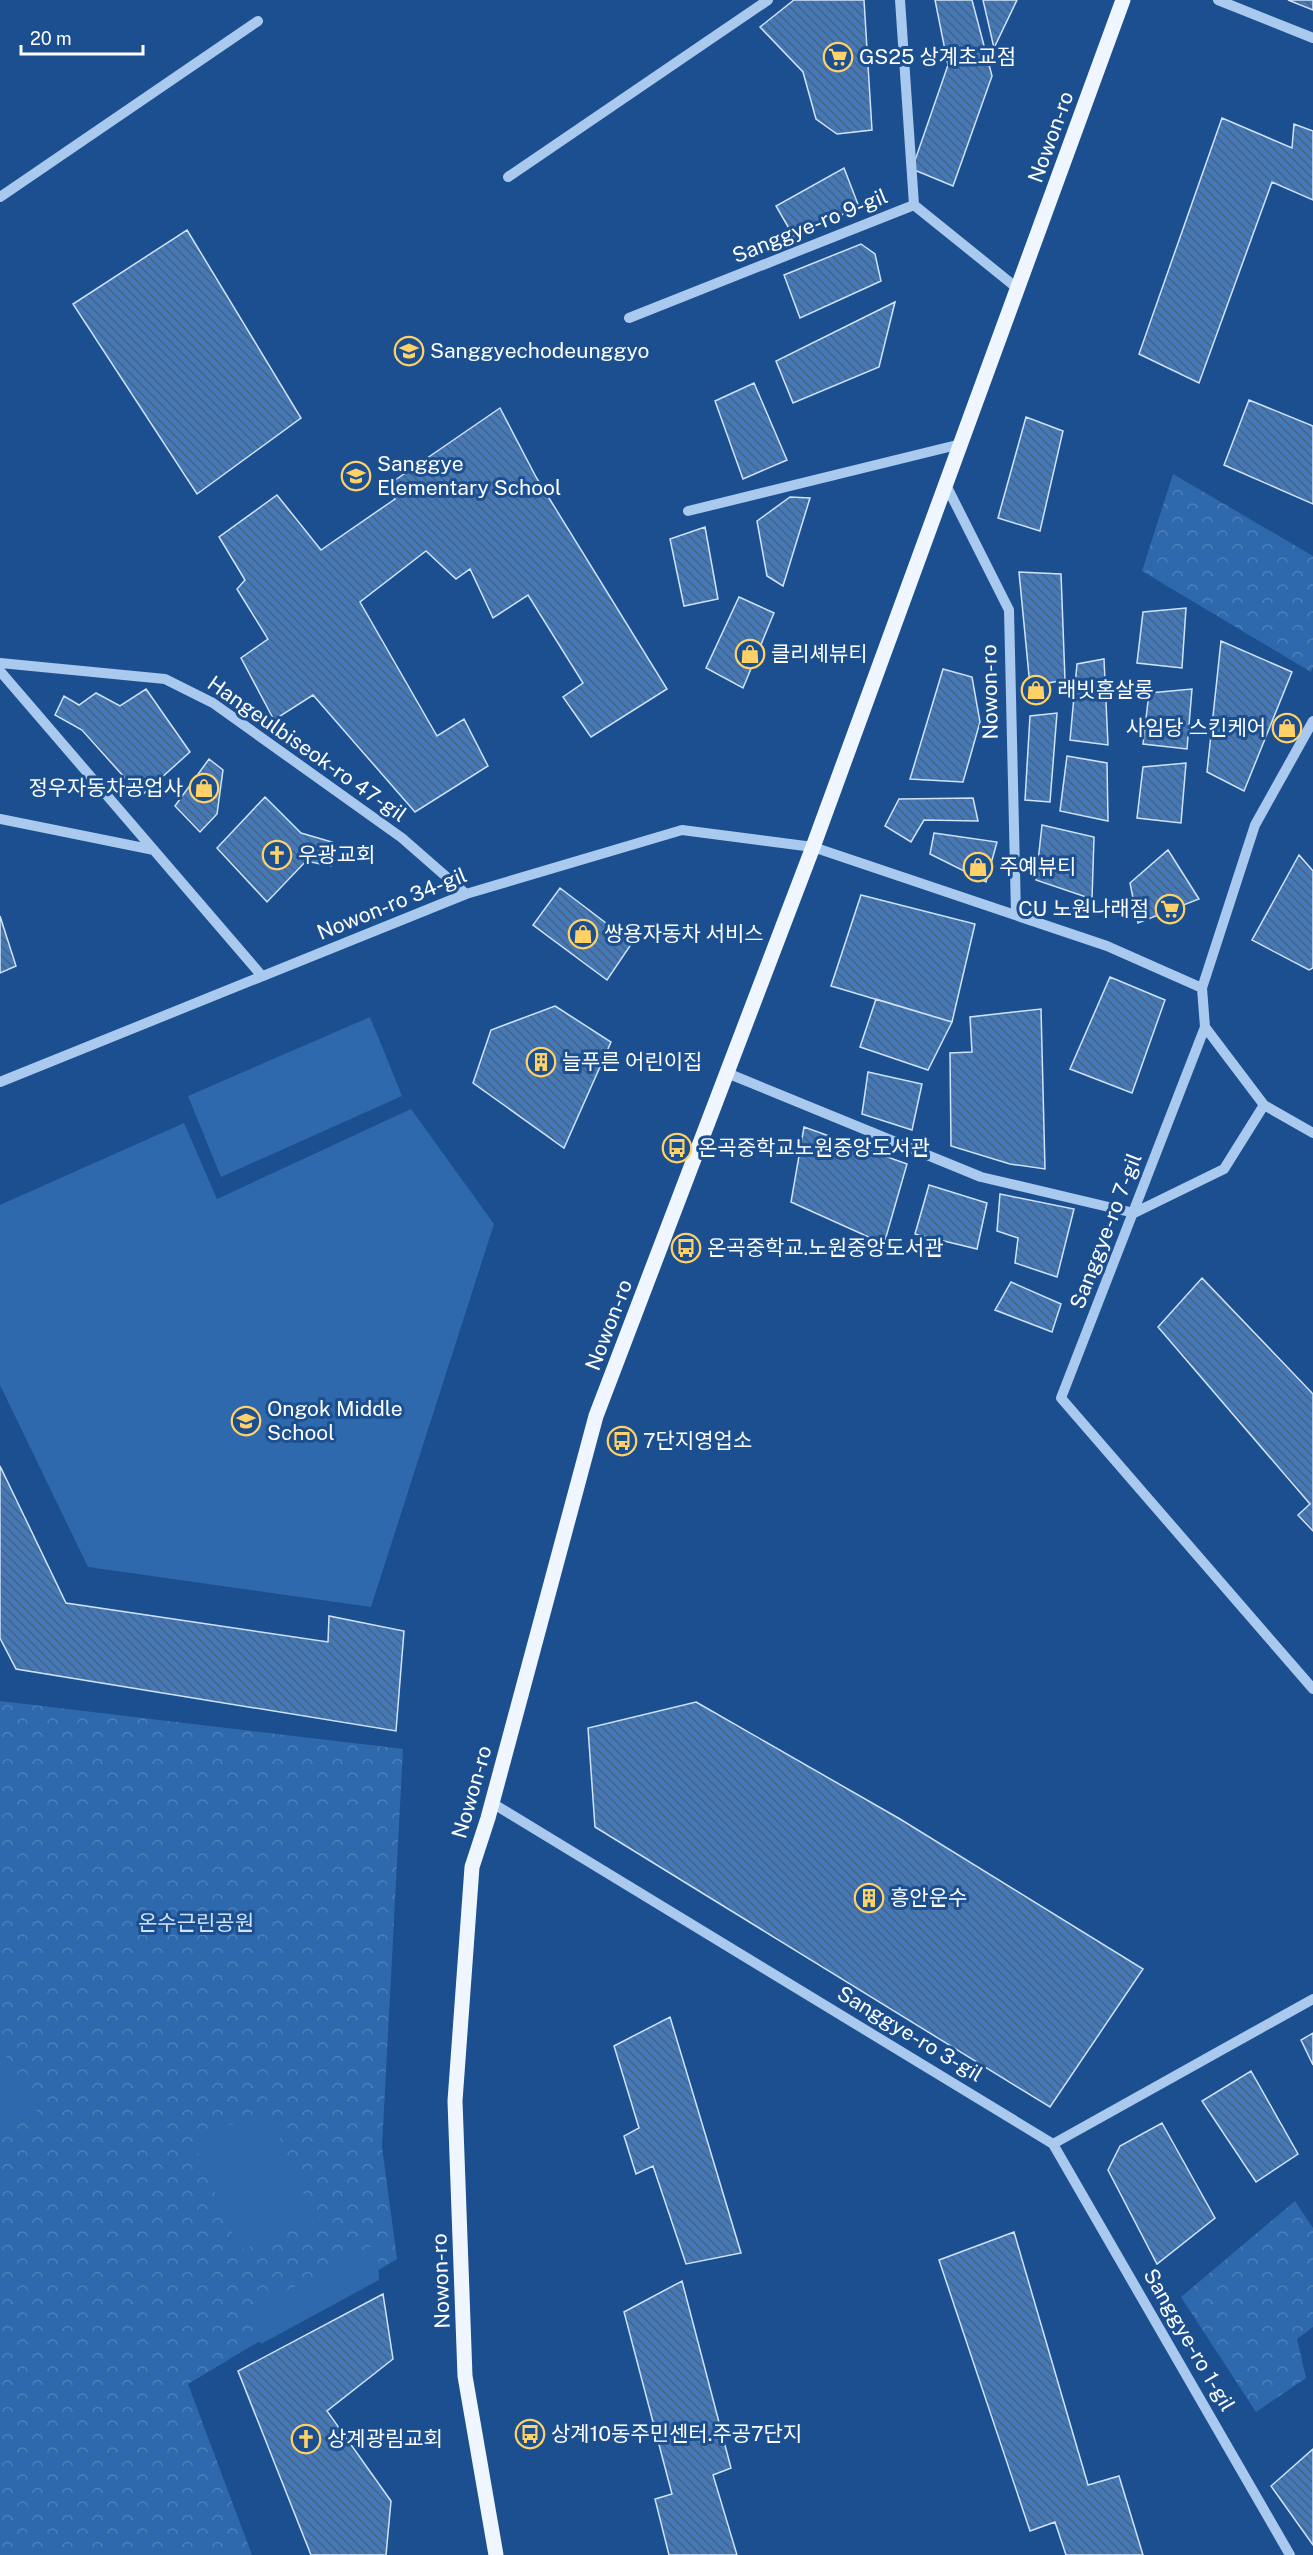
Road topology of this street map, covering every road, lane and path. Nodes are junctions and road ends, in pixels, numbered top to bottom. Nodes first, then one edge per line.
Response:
1 (768, 0) edge
2 (900, 0) edge
3 (1123, 0) edge
4 (1218, 0) edge
5 (258, 21) dead end
6 (1313, 38) edge
7 (508, 177) dead end
8 (0, 197) edge
9 (915, 206) junction
10 (1017, 288) junction
11 (629, 318) dead end
12 (961, 444) junction
13 (946, 485) junction
14 (688, 511) dead end
15 (0, 663) edge
16 (0, 671) edge
17 (1313, 721) edge
18 (0, 819) edge
19 (813, 847) junction
20 (154, 850) junction
21 (466, 894) junction
22 (1016, 914) junction
23 (262, 976) junction
24 (1202, 988) junction
25 (1205, 1027) junction
26 (727, 1073) junction
27 (0, 1082) edge
28 (1264, 1105) junction
29 (1313, 1133) edge
30 (1134, 1213) junction
31 (1313, 1689) edge
32 (492, 1803) junction
33 (1313, 1999) edge
34 (1053, 2144) junction
35 (496, 2555) edge
36 (1290, 2555) edge

1 - 7 street
2 - 9 street, Sanggye-ro 9-gil
3 - 10 main road, Nowon-ro
4 - 6 street
5 - 8 street
9 - 10 street
9 - 11 street, Sanggye-ro 9-gil
10 - 12 main road, Nowon-ro
12 - 13 main road, Nowon-ro
12 - 14 street
13 - 19 main road, Nowon-ro
13 - 22 street, Nowon-ro
15 - 21 street, Hangeulbiseok-ro 47-gil
16 - 20 street
17 - 24 street, Sanggye-ro 7-gil
18 - 20 street
19 - 21 street, Nowon-ro 34-gil
19 - 22 street
19 - 26 main road, Nowon-ro
20 - 23 street
21 - 23 street, Nowon-ro 34-gil
22 - 24 street
23 - 27 street, Nowon-ro 34-gil
24 - 25 street, Sanggye-ro 7-gil
25 - 28 street
25 - 30 street, Sanggye-ro 7-gil
26 - 30 street
26 - 32 main road, Nowon-ro
28 - 29 street
28 - 30 street
30 - 31 street, Sanggye-ro 7-gil
32 - 34 street, Sanggye-ro 3-gil
32 - 35 main road, Nowon-ro
33 - 34 street
34 - 36 street, Sanggye-ro 1-gil

